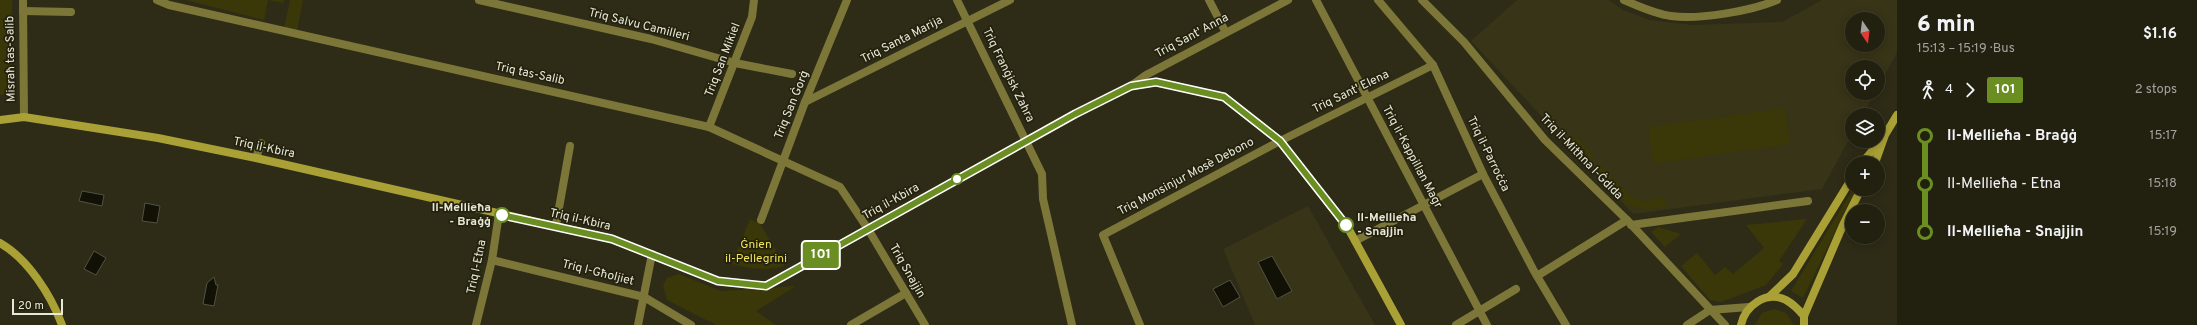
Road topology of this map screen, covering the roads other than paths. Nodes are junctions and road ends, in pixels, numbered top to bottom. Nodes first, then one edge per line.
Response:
1 (23, 0) edge
2 (158, 0) edge
3 (479, 0) edge
4 (754, 0) edge
5 (848, 0) edge
6 (957, 0) edge
7 (1010, 0) edge
8 (1209, 0) edge
9 (1288, 0) edge
10 (1316, 0) edge
11 (1378, 0) edge
12 (1422, 0) edge
13 (1624, 0) edge
14 (1777, 0) edge
15 (23, 11) junction
16 (71, 12) dead end
17 (968, 21) junction
18 (1225, 31) junction
19 (735, 63) junction
20 (1433, 65) junction
21 (792, 74) dead end
22 (1131, 86) junction
23 (1367, 97) junction
24 (805, 102) junction
25 (1897, 115) edge
26 (24, 117) junction
27 (0, 120) edge
28 (709, 127) junction
29 (1885, 135) edge
30 (1026, 140) junction
31 (1280, 141) junction
32 (261, 143) dead end
33 (570, 146) dead end
34 (1874, 148) edge
35 (1868, 156) edge
36 (256, 158) junction
37 (783, 161) junction
38 (1483, 174) junction
39 (1845, 189) edge
40 (1858, 196) edge
41 (1808, 201) dead end
42 (1424, 205) junction
43 (499, 214) junction
44 (761, 220) dead end
45 (1629, 223) junction
46 (556, 226) junction
47 (868, 229) junction
48 (1355, 241) junction
49 (0, 243) edge
50 (652, 254) junction
51 (492, 260) junction
52 (1537, 276) junction
53 (1516, 289) dead end
54 (906, 293) junction
55 (644, 297) junction
56 (1769, 297) junction
57 (1749, 307) junction
58 (1710, 310) junction
59 (1479, 312) junction
60 (1804, 316) junction
61 (62, 325) edge
62 (476, 325) edge
63 (638, 325) edge
64 (691, 325) edge
65 (851, 325) edge
66 (925, 325) edge
67 (1072, 325) edge
68 (1140, 325) edge
69 (1401, 325) edge
70 (1456, 325) edge
71 (1486, 325) edge
72 (1566, 325) edge
73 (1688, 325) edge
74 (1725, 325) edge
75 (1741, 325) edge
76 (1804, 325) edge

1 - 15 street, Misraħ tas-Salib
2 - 28 street, Triq tas-Salib
3 - 19 street, Triq Salvu Camilleri
4 - 19 street, Triq San Mikiel
5 - 24 street, Triq San Ġorġ
6 - 17 street, Triq Franġisk Zahra
7 - 17 street, Triq Santa Marija
8 - 18 street
9 - 18 street, Triq Sant' Anna
10 - 23 street, Triq il-Kappillan Magr
11 - 20 street, Triq il-Parroċċa
12 - 45 street, Triq il-Mitħna l-Ġdida
13 - 14 street
15 - 16 street
15 - 26 street, Misraħ tas-Salib
17 - 24 street, Triq Santa Marija
17 - 30 street, Triq Franġisk Zahra
18 - 22 street, Triq Sant' Anna
19 - 21 street, Triq Salvu Camilleri
19 - 28 street, Triq San Mikiel
20 - 23 street, Triq Sant' Elena
20 - 38 street, Triq il-Parroċċa
22 - 30 main road, Triq il-Kbira
22 - 31 main road, Triq il-Kbira
23 - 31 street, Triq Sant' Elena
23 - 42 street, Triq il-Kappillan Magr
24 - 37 street, Triq San Ġorġ
25 - 29 main road
26 - 27 main road, Triq il-Kbira
26 - 36 main road, Triq il-Kbira
28 - 37 street, Triq tas-Salib
30 - 47 main road, Triq il-Kbira
30 - 67 street, Triq Franġisk Zahra
31 - 48 main road, Triq il-Kbira
31 - 68 street, Triq Monsinjur Mosè Debono
32 - 36 street
33 - 46 street
34 - 35 main road
36 - 43 main road, Triq il-Kbira
37 - 44 street, Triq San Ġorġ
37 - 47 street, Triq tas-Salib
38 - 42 street
38 - 52 street, Triq il-Parroċċa
39 - 56 main road
40 - 60 main road
41 - 45 street
42 - 48 street
42 - 59 street, Triq il-Kappillan Magr
43 - 46 main road, Triq il-Kbira
43 - 51 street, Triq l-Etna
45 - 52 street
45 - 58 street, Triq il-Mitħna l-Ġdida
46 - 50 main road, Triq il-Kbira
47 - 50 main road, Triq il-Kbira
47 - 54 street, Triq Snajjin
48 - 69 main road, Triq il-Kbira
49 - 61 main road
50 - 55 street
51 - 55 street, Triq l-Għoljiet
51 - 62 street, Triq l-Etna
52 - 72 street, Triq il-Parroċċa
53 - 59 street
54 - 65 street
54 - 66 street, Triq Snajjin
55 - 63 street
55 - 64 street, Triq l-Għoljiet
56 - 57 main road
56 - 60 main road
57 - 58 street
57 - 75 main road
58 - 73 street
58 - 74 street, Triq il-Mitħna l-Ġdida
59 - 70 street
59 - 71 street, Triq il-Kappillan Magr
60 - 76 main road

